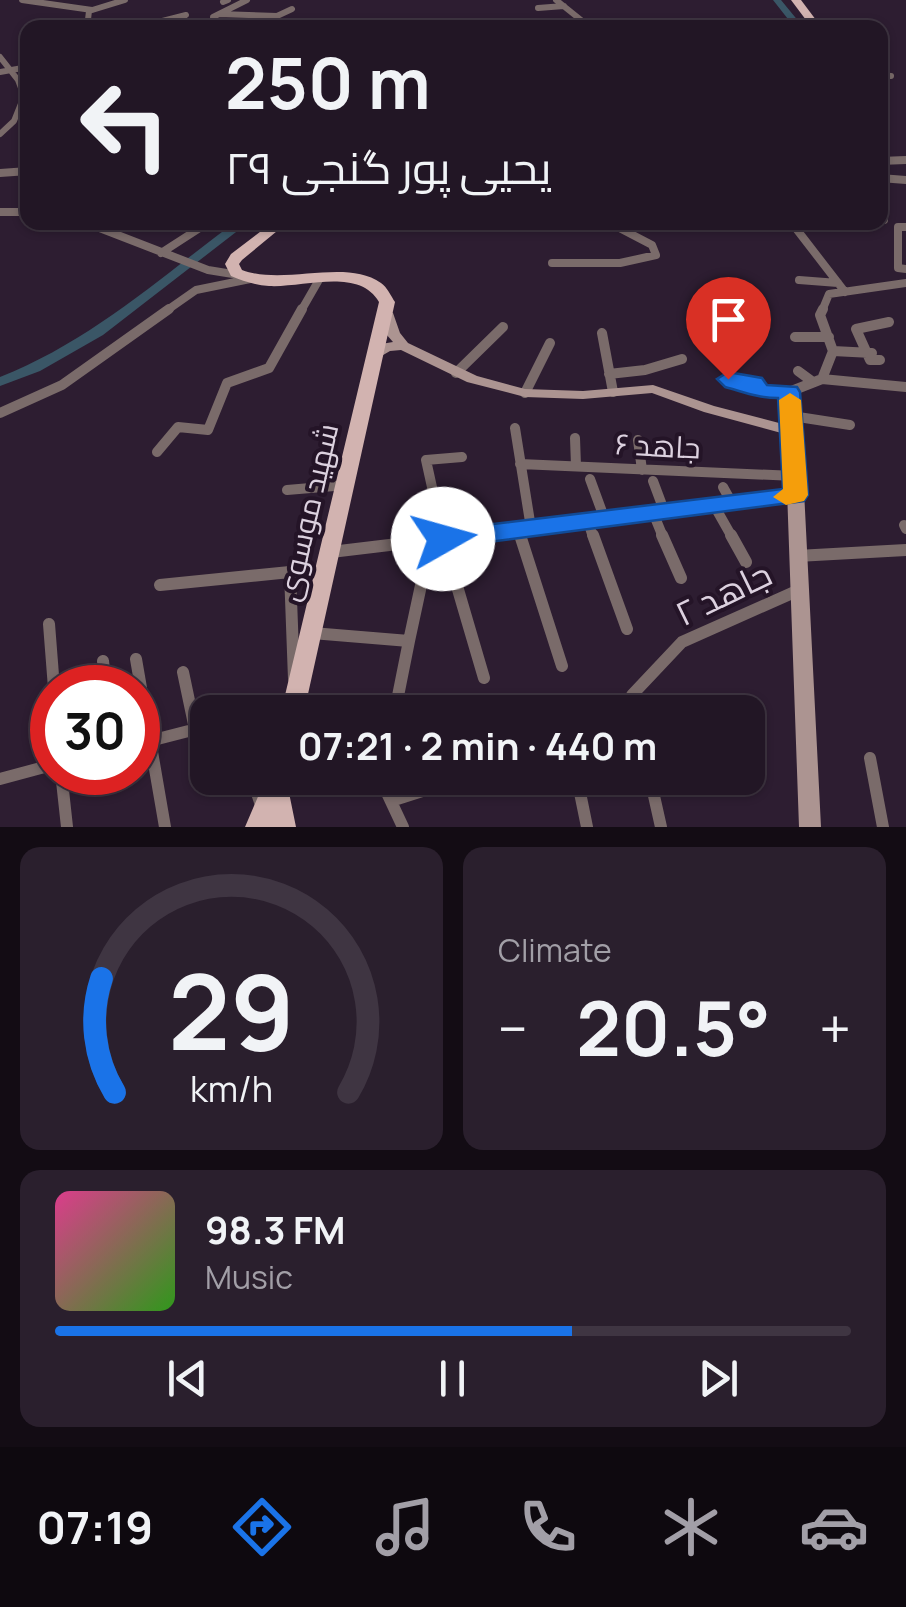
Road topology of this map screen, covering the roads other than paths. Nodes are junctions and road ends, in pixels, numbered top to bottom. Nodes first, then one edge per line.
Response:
1 (22, 0) edge
2 (247, 0) edge
3 (556, 0) edge
4 (120, 2) edge
5 (565, 6) junction
6 (538, 8) dead end
7 (92, 10) junction
8 (292, 10) dead end
9 (186, 14) dead end
10 (219, 14) junction
11 (89, 20) edge
12 (164, 20) edge
13 (213, 20) edge
14 (582, 20) edge
15 (0, 57) edge
16 (20, 68) edge
17 (10, 70) junction
18 (0, 72) edge
19 (888, 76) edge
20 (891, 76) dead end
21 (20, 89) edge
22 (20, 106) edge
23 (0, 134) edge
24 (903, 180) edge
25 (906, 189) edge
26 (906, 227) edge
27 (105, 230) edge
28 (196, 230) edge
29 (271, 230) edge
30 (623, 230) edge
31 (795, 230) edge
32 (161, 252) junction
33 (552, 263) dead end
34 (906, 269) edge
35 (245, 277) junction
36 (320, 278) junction
37 (799, 280) dead end
38 (906, 284) edge
39 (842, 287) junction
40 (385, 319) junction
41 (890, 322) dead end
42 (503, 327) dead end
43 (602, 333) dead end
44 (795, 337) dead end
45 (828, 337) junction
46 (550, 343) dead end
47 (403, 346) junction
48 (833, 350) junction
49 (378, 354) junction
50 (682, 359) dead end
51 (798, 371) dead end
52 (456, 373) junction
53 (609, 374) junction
54 (728, 379) dead end
55 (818, 380) junction
56 (906, 387) edge
57 (613, 392) junction
58 (789, 392) junction
59 (525, 393) junction
60 (0, 412) edge
61 (792, 423) junction
62 (850, 425) dead end
63 (515, 428) dead end
64 (575, 438) dead end
65 (638, 440) dead end
66 (157, 452) dead end
67 (462, 457) dead end
68 (520, 464) junction
69 (576, 466) junction
70 (642, 470) junction
71 (590, 479) dead end
72 (653, 481) dead end
73 (347, 485) junction
74 (795, 486) junction
75 (723, 487) dead end
76 (287, 490) dead end
77 (733, 504) junction
78 (715, 507) junction
79 (659, 514) junction
80 (605, 520) junction
81 (588, 522) junction
82 (525, 529) junction
83 (443, 539) junction
84 (906, 550) edge
85 (331, 552) junction
86 (797, 556) junction
87 (746, 562) dead end
88 (423, 576) dead end
89 (681, 578) dead end
90 (160, 585) dead end
91 (799, 590) junction
92 (49, 624) dead end
93 (627, 628) dead end
94 (312, 633) junction
95 (408, 641) junction
96 (136, 660) dead end
97 (103, 661) dead end
98 (52, 665) edge
99 (103, 665) edge
100 (136, 665) edge
101 (562, 666) dead end
102 (183, 672) dead end
103 (484, 678) dead end
104 (191, 695) edge
105 (297, 695) edge
106 (302, 695) edge
107 (398, 695) edge
108 (632, 695) dead end
109 (190, 731) edge
110 (160, 738) edge
111 (870, 758) dead end
112 (30, 770) edge
113 (0, 778) edge
114 (63, 795) edge
115 (157, 795) edge
116 (268, 795) edge
117 (388, 795) edge
118 (410, 795) edge
119 (580, 795) edge
120 (654, 795) edge
121 (391, 801) junction
122 (268, 823) edge
123 (67, 827) edge
124 (165, 827) edge
125 (403, 827) edge
126 (587, 827) edge
127 (661, 827) edge
128 (810, 827) edge
129 (882, 827) edge

1 - 7 street
2 - 10 street
3 - 5 street
4 - 7 street
5 - 6 street
5 - 14 street
7 - 11 street
8 - 10 street
9 - 12 street
10 - 13 street
15 - 17 street
16 - 17 street
17 - 18 street
17 - 21 street
19 - 20 street
22 - 23 street
24 - 25 street
26 - 34 street
27 - 32 street
28 - 32 street
29 - 35 main road
30 - 33 street
31 - 39 street
32 - 35 street
35 - 36 main road
35 - 60 street
36 - 40 main road
36 - 66 street
37 - 39 street
38 - 39 street
39 - 45 street
40 - 47 main road
40 - 49 main road, شهید موسوی
41 - 48 street
42 - 52 street
43 - 53 street
44 - 45 street
45 - 48 street
46 - 59 street
47 - 49 main road
47 - 52 main road
48 - 55 street
49 - 73 main road, شهید موسوی
50 - 53 street
51 - 55 street
52 - 59 main road
53 - 57 street
54 - 58 street
55 - 56 street
55 - 58 street
57 - 59 main road
57 - 61 main road
58 - 61 street
61 - 62 street
61 - 74 main road
63 - 68 street
64 - 69 street
65 - 70 street
67 - 83 street
68 - 69 street, جاهد ۶
68 - 82 street
69 - 70 street, جاهد ۶
70 - 74 street, جاهد ۶
71 - 80 street
72 - 79 street
73 - 76 street
73 - 85 main road, شهید موسوی
74 - 77 street
74 - 86 main road
75 - 77 street
77 - 78 street
78 - 79 street
78 - 87 street
79 - 80 street
79 - 89 street
80 - 81 street
81 - 82 street
81 - 93 street
82 - 83 street
82 - 101 street
83 - 85 street
83 - 103 street
84 - 86 street
85 - 94 main road, شهید موسوی
86 - 91 main road
88 - 95 street
90 - 105 street
91 - 108 street, جاهد ۲
91 - 128 main road
92 - 98 street
94 - 95 street
94 - 106 main road, شهید موسوی
95 - 107 street
96 - 100 street
97 - 99 street
102 - 104 street
109 - 110 street
111 - 129 street
112 - 113 street
114 - 123 street
115 - 124 street
116 - 122 main road
117 - 121 street
118 - 121 street
119 - 126 street
120 - 127 street
121 - 125 street

